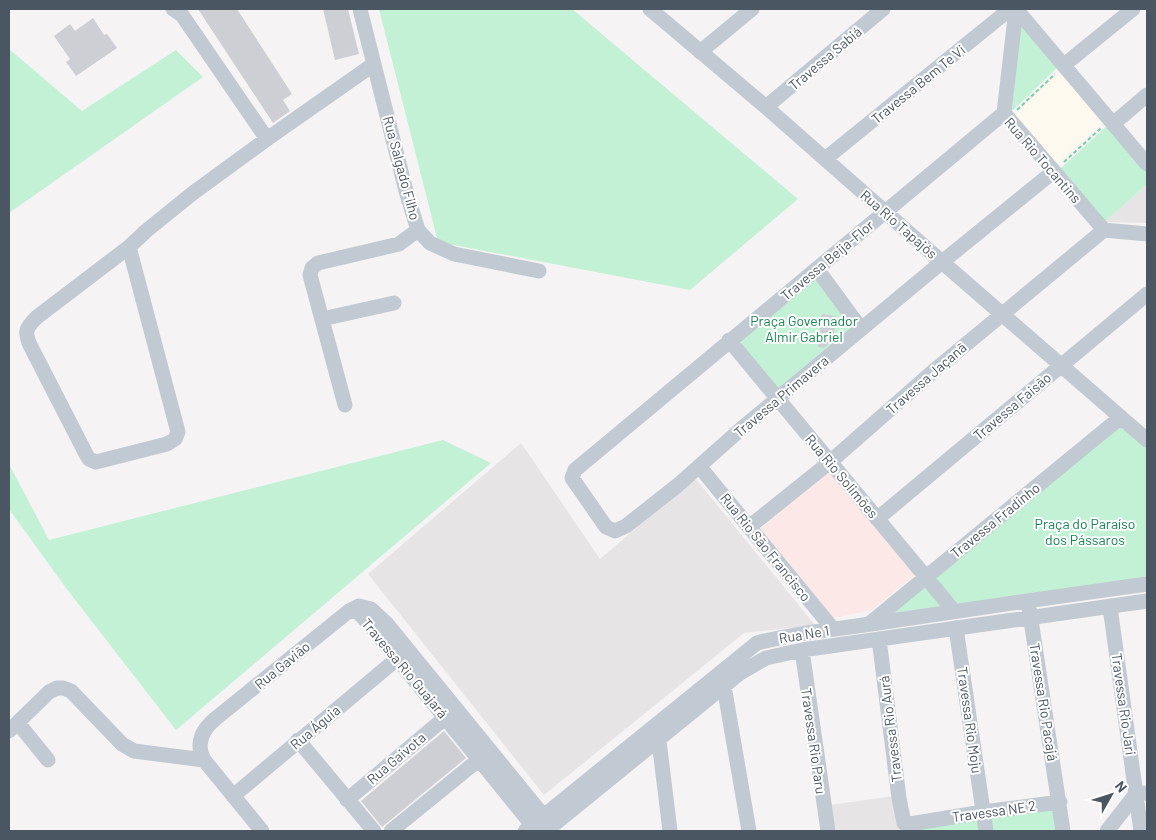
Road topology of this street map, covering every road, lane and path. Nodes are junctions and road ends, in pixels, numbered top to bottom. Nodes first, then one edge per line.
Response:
1 (173, 9) edge
2 (360, 9) edge
3 (650, 9) edge
4 (752, 9) edge
5 (883, 9) edge
6 (1010, 9) edge
7 (1016, 9) edge
8 (1133, 9) edge
9 (700, 52) junction
10 (374, 64) junction
11 (1064, 65) junction
12 (1147, 95) edge
13 (766, 107) junction
14 (1006, 116) junction
15 (1112, 122) junction
16 (266, 139) junction
17 (826, 159) junction
18 (1147, 164) edge
19 (1053, 172) junction
20 (884, 212) junction
21 (418, 230) junction
22 (1104, 230) junction
23 (1147, 234) edge
24 (129, 247) junction
25 (942, 262) junction
26 (817, 269) junction
27 (538, 271) dead end
28 (1147, 294) edge
29 (394, 303) dead end
30 (1003, 314) junction
31 (322, 320) junction
32 (861, 329) junction
33 (729, 340) junction
34 (1061, 366) junction
35 (778, 399) junction
36 (345, 405) dead end
37 (1121, 417) junction
38 (1147, 440) edge
39 (830, 462) junction
40 (699, 466) junction
41 (877, 518) junction
42 (601, 520) joint
43 (750, 527) junction
44 (925, 577) junction
45 (1147, 584) edge
46 (1028, 601) junction
47 (1147, 601) edge
48 (1110, 607) junction
49 (349, 611) joint
50 (954, 611) junction
51 (1030, 617) junction
52 (869, 625) junction
53 (956, 628) junction
54 (832, 629) junction
55 (810, 632) junction
56 (879, 639) junction
57 (807, 649) junction
58 (403, 654) junction
59 (724, 686) junction
60 (447, 711) junction
61 (13, 727) edge
62 (298, 740) junction
63 (659, 740) junction
64 (484, 755) junction
65 (48, 760) dead end
66 (204, 760) junction
67 (1142, 794) edge
68 (233, 796) junction
69 (347, 800) junction
70 (1060, 802) junction
71 (983, 812) junction
72 (903, 819) joint
73 (539, 827) edge
74 (262, 831) edge
75 (374, 831) edge
76 (391, 831) edge
77 (670, 831) edge
78 (749, 831) edge
79 (828, 831) edge
80 (986, 831) edge
81 (1063, 831) edge
82 (1107, 831) edge
83 (1141, 831) edge

1 - 16 street
2 - 10 street, Rua Salgado Filho
3 - 9 street, Rua Rio Tapajós
4 - 9 street
5 - 13 street, Travessa Sabiá
6 - 17 street, Travessa Bem Te Vi
7 - 11 street, Rua Rio Tocantins
7 - 14 street, Rua Rio Tocantins
8 - 11 street
9 - 13 street, Rua Rio Tapajós
10 - 16 street
10 - 21 street, Rua Salgado Filho
11 - 14 path
11 - 15 street, Rua Rio Tocantins
12 - 15 street
13 - 17 street, Rua Rio Tapajós
14 - 19 street, Rua Rio Tocantins
14 - 20 street, Travessa Beija-Flor
15 - 18 street, Rua Rio Tocantins
15 - 19 path
16 - 24 street
17 - 20 street, Rua Rio Tapajós
19 - 22 street, Rua Rio Tocantins
19 - 25 street, Travessa Primavera
20 - 25 street, Rua Rio Tapajós
20 - 26 street, Travessa Beija-Flor
21 - 27 street, Rua Salgado Filho
21 - 31 street
22 - 23 street
22 - 30 street, Travessa Jaçanã
24 - 24 street
25 - 30 street, Rua Rio Tapajós
25 - 32 street, Travessa Primavera
26 - 32 street
26 - 33 street, Travessa Beija-Flor
28 - 34 street, Travessa Faisão
29 - 31 street
30 - 34 street, Rua Rio Tapajós
30 - 39 street, Travessa Jaçanã
31 - 36 street
32 - 35 street, Travessa Primavera
33 - 35 street, Rua Rio Solimões
33 - 42 street, Travessa Beija-Flor
34 - 37 street, Rua Rio Tapajós
34 - 41 street, Travessa Faisão
35 - 39 street, Rua Rio Solimões
35 - 40 street, Travessa Primavera
37 - 38 street, Rua Rio Tapajós
37 - 44 street, Travessa Fradinho
39 - 41 street, Rua Rio Solimões
39 - 43 street, Travessa Jaçanã
40 - 42 street, Travessa Primavera
40 - 43 street, Rua Rio São Francisco
41 - 44 street, Rua Rio Solimões
43 - 54 street, Rua Rio São Francisco
44 - 50 street, Rua Rio Solimões
44 - 52 street, Travessa Fradinho
45 - 46 street, Rua Ne 1
46 - 50 street, Rua Ne 1
46 - 51 street, Travessa Rio Pacajá
47 - 48 street, Rua Ne 1
48 - 51 street, Rua Ne 1
48 - 67 street, Travessa Rio Jari
49 - 58 street, Travessa Rio Guajará
49 - 66 street, Rua Gavião
50 - 52 street, Rua Ne 1
51 - 53 street, Rua Ne 1
51 - 70 street, Travessa Rio Pacajá
52 - 54 street, Rua Ne 1
53 - 56 street, Rua Ne 1
53 - 71 street, Travessa Rio Moju
54 - 55 street, Rua Ne 1
55 - 57 street, Travessa Rio Paru
55 - 73 street, Rua Ne 1
56 - 57 street, Rua Ne 1
56 - 72 street, Travessa Rio Aurá
57 - 59 street, Rua Ne 1
57 - 79 street, Travessa Rio Paru
58 - 60 street, Travessa Rio Guajará
58 - 62 street, Rua Águia
59 - 63 street, Rua Ne 1
59 - 78 street
60 - 64 street, Travessa Rio Guajará
60 - 69 street, Rua Gaivota
61 - 65 street
61 - 66 street
62 - 68 street, Rua Águia
62 - 69 street
63 - 73 street, Rua Ne 1
63 - 77 street
64 - 73 street, Travessa Rio Guajará
64 - 76 street
66 - 68 street
67 - 82 street
67 - 83 street, Travessa Rio Jari
68 - 74 street
69 - 75 street
70 - 71 street, Travessa NE 2
70 - 81 street, Travessa Rio Pacajá
71 - 72 street, Travessa NE 2
71 - 80 street, Travessa Rio Moju

